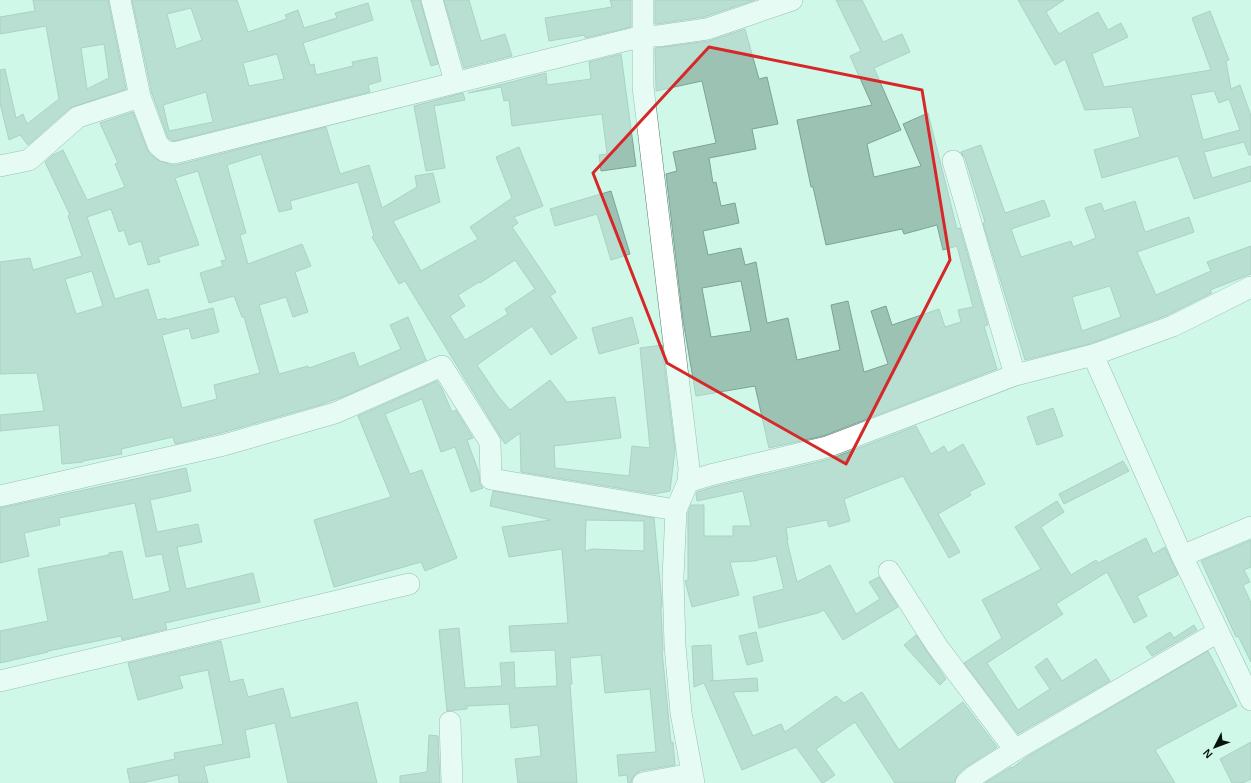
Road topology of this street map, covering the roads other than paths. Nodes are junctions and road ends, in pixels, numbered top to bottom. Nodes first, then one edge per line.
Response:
1 (120, 0) edge
2 (432, 0) edge
3 (643, 0) edge
4 (792, 0) edge
5 (643, 36) junction
6 (455, 82) junction
7 (140, 97) junction
8 (953, 161) dead end
9 (0, 166) edge
10 (1251, 287) edge
11 (1092, 355) junction
12 (1015, 375) junction
13 (688, 482) junction
14 (0, 496) edge
15 (676, 510) junction
16 (1251, 527) edge
17 (1182, 556) junction
18 (889, 570) dead end
19 (409, 584) dead end
20 (1218, 632) junction
21 (0, 681) edge
22 (1251, 700) edge
23 (450, 722) dead end
24 (1015, 750) junction
25 (692, 778) edge
26 (452, 783) edge
27 (643, 783) edge
28 (966, 783) edge

1 - 7 street
2 - 6 street
3 - 5 street
4 - 5 street
5 - 6 street
5 - 13 street
6 - 7 street
7 - 9 street
8 - 12 street
10 - 11 street
11 - 12 street
11 - 17 street
12 - 13 street
13 - 15 street
14 - 15 street
15 - 25 street
16 - 17 street
17 - 20 street
18 - 24 street
19 - 21 street
20 - 22 street
20 - 24 street
23 - 26 street
24 - 28 street
25 - 27 street

